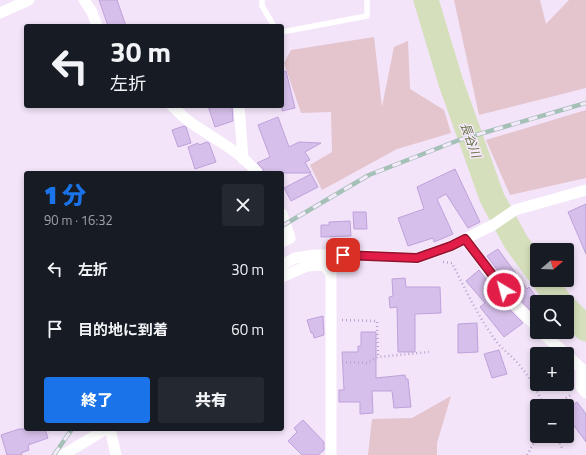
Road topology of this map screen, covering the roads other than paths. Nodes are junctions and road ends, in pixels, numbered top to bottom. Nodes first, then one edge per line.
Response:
1 (29, 0) edge
2 (84, 0) edge
3 (262, 0) edge
4 (367, 0) edge
5 (0, 13) edge
6 (96, 24) edge
7 (273, 24) edge
8 (284, 32) edge
9 (176, 108) edge
10 (239, 108) edge
11 (243, 159) junction
12 (255, 171) edge
13 (586, 190) edge
14 (284, 220) edge
15 (465, 239) junction
16 (284, 241) edge
17 (284, 264) edge
18 (284, 276) edge
19 (530, 320) edge
20 (549, 339) edge
21 (557, 347) edge
22 (574, 362) edge
23 (584, 390) edge
24 (103, 431) edge
25 (110, 431) edge
26 (63, 455) edge
27 (116, 455) edge
28 (331, 455) edge

1 - 5 street
2 - 6 street
3 - 7 lane
4 - 8 lane
9 - 11 street
10 - 11 street
11 - 12 street
13 - 15 street
14 - 16 street
15 - 17 street
15 - 19 street
18 - 28 street
20 - 21 street
22 - 23 street
24 - 26 street
25 - 27 street

